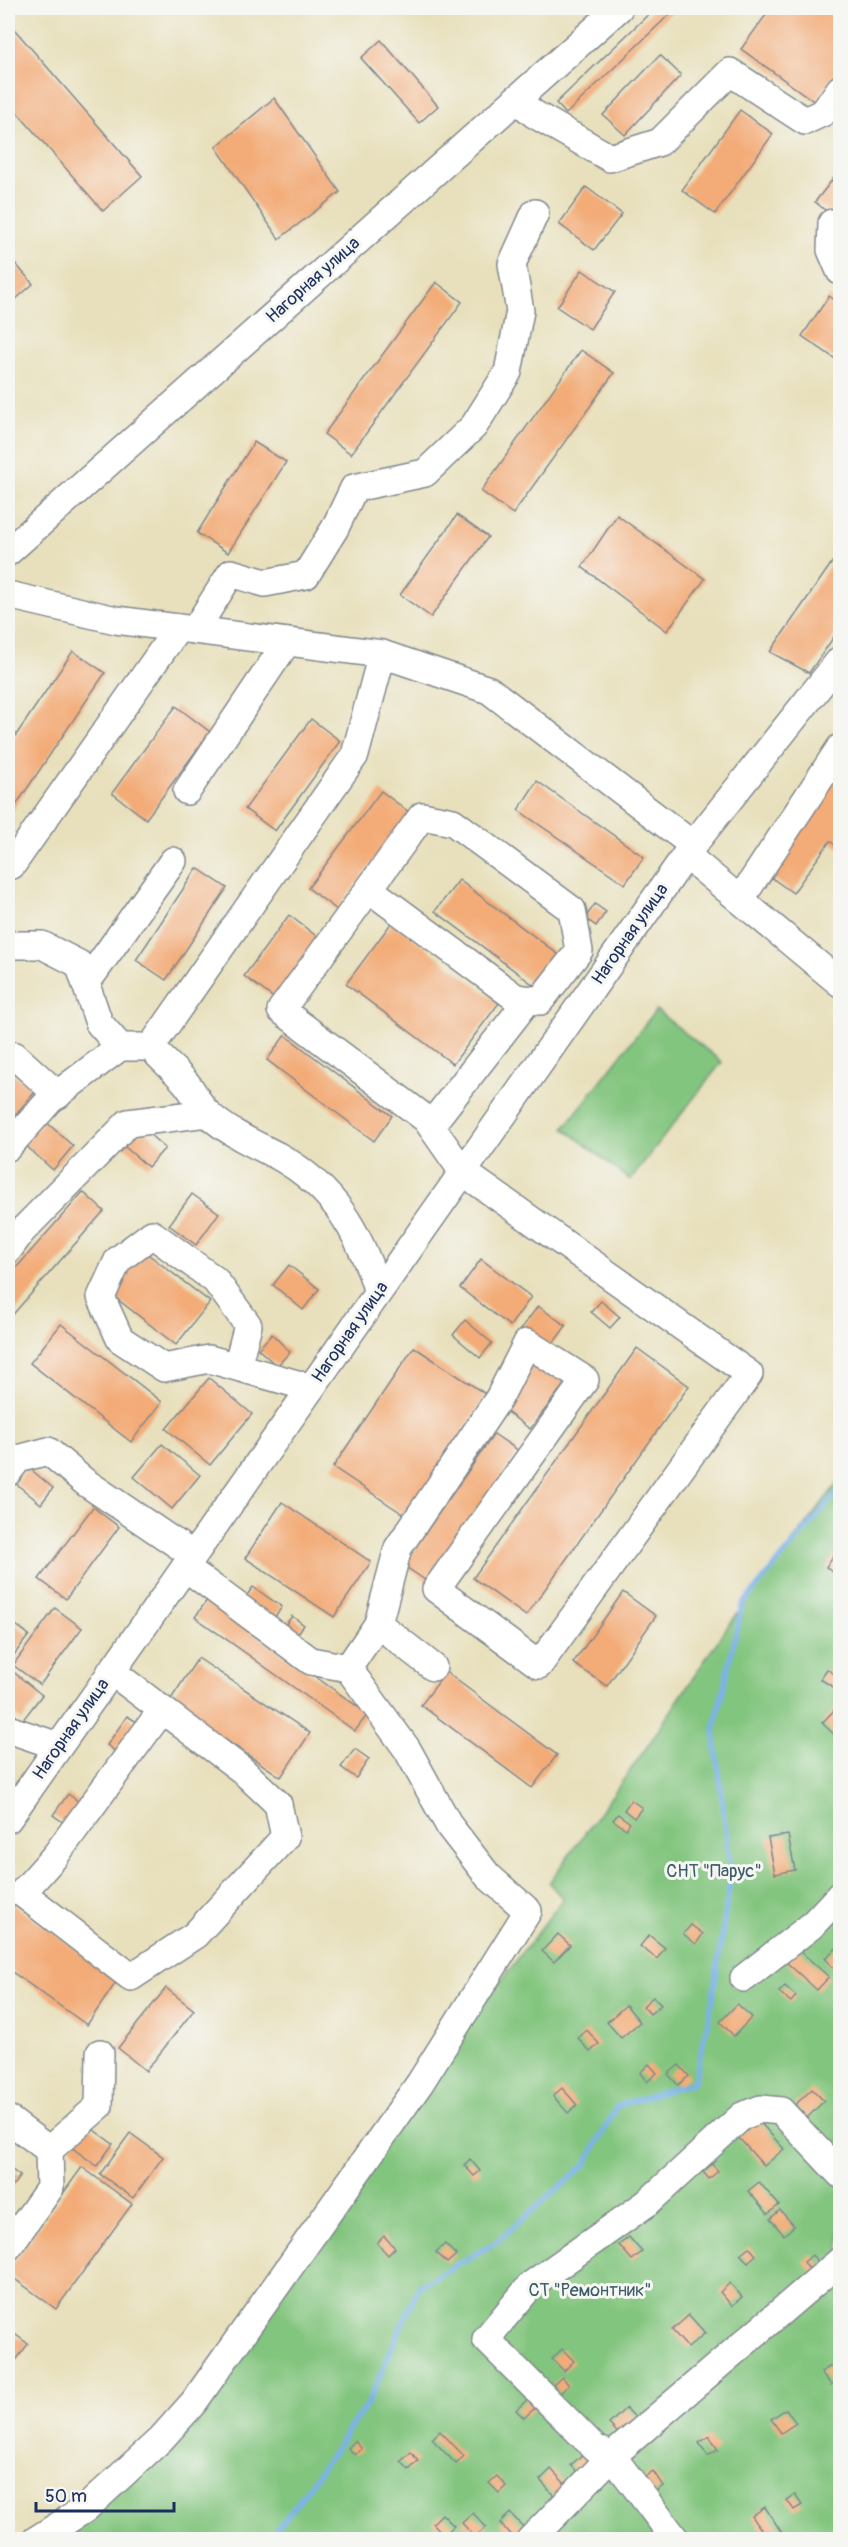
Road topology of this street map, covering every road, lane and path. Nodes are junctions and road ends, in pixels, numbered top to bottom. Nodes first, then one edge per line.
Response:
1 (619, 8) edge
2 (840, 89) edge
3 (516, 99) junction
4 (535, 213) dead end
5 (832, 223) dead end
6 (840, 271) edge
7 (8, 552) edge
8 (8, 595) edge
9 (186, 629) junction
10 (288, 642) junction
11 (382, 654) junction
12 (840, 660) edge
13 (840, 748) edge
14 (187, 791) dead end
15 (690, 850) junction
16 (173, 861) dead end
17 (8, 862) edge
18 (369, 889) junction
19 (740, 900) junction
20 (8, 945) edge
21 (87, 982) junction
22 (840, 983) edge
23 (528, 999) junction
24 (120, 1047) junction
25 (151, 1047) junction
26 (8, 1059) edge
27 (58, 1095) junction
28 (207, 1113) junction
29 (431, 1125) junction
30 (8, 1147) edge
31 (463, 1172) junction
32 (8, 1250) edge
33 (378, 1292) junction
34 (237, 1367) junction
35 (311, 1388) junction
36 (8, 1472) edge
37 (189, 1561) junction
38 (378, 1624) junction
39 (433, 1667) dead end
40 (348, 1668) junction
41 (111, 1671) junction
42 (162, 1710) junction
43 (8, 1729) edge
44 (58, 1746) junction
45 (8, 1819) edge
46 (840, 1896) edge
47 (744, 1978) dead end
48 (100, 2053) dead end
49 (8, 2119) edge
50 (49, 2150) junction
51 (840, 2174) edge
52 (8, 2247) edge
53 (840, 2261) edge
54 (612, 2456) junction
55 (36, 2540) edge
56 (530, 2540) edge
57 (676, 2540) edge

1 - 3 street, Нагорная улица
2 - 3 street
3 - 7 street, Нагорная улица
4 - 9 street
5 - 6 street
8 - 9 street
9 - 10 street
9 - 17 street
10 - 11 street
10 - 14 street
11 - 15 street
11 - 25 street
12 - 15 street, Нагорная улица
13 - 19 street
15 - 19 street
15 - 31 street, Нагорная улица
16 - 21 street
18 - 23 street
18 - 23 street
18 - 29 street
19 - 22 street
20 - 21 street
21 - 24 street
23 - 29 street
24 - 25 street
24 - 27 street
25 - 28 street
26 - 27 street
27 - 30 street
28 - 32 street
28 - 33 street
29 - 31 street
31 - 33 street, Нагорная улица
31 - 38 street
33 - 35 street, Нагорная улица
34 - 34 street
34 - 35 street
35 - 37 street, Нагорная улица
36 - 37 street
37 - 40 street
37 - 41 street, Нагорная улица
38 - 39 street
38 - 40 street
40 - 55 street
41 - 42 street
41 - 44 street, Нагорная улица
42 - 42 street
43 - 44 street
44 - 45 street, Нагорная улица
46 - 47 street
48 - 50 street
49 - 50 street
50 - 52 street
51 - 54 street
53 - 54 street
54 - 56 street
54 - 57 street

